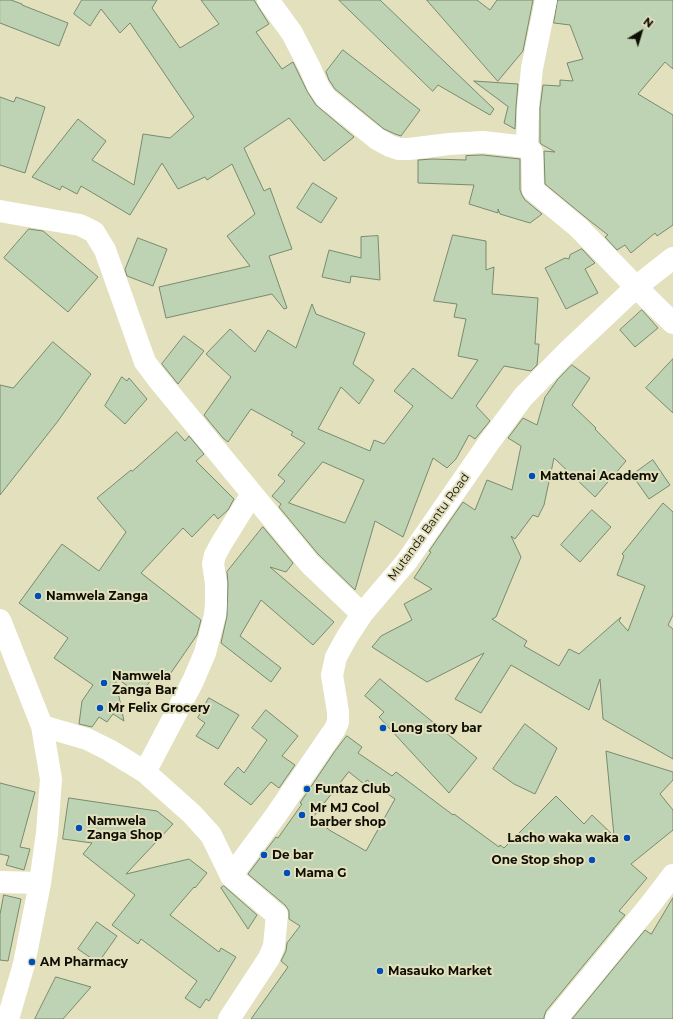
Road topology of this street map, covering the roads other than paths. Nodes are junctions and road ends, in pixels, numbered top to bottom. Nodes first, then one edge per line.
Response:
1 (268, 0) edge
2 (546, 0) edge
3 (528, 147) junction
4 (0, 211) edge
5 (673, 258) edge
6 (636, 288) junction
7 (673, 323) edge
8 (252, 494) junction
9 (362, 614) junction
10 (0, 620) edge
11 (42, 726) junction
12 (145, 772) junction
13 (673, 875) edge
14 (232, 876) junction
15 (0, 882) edge
16 (40, 883) junction
17 (8, 1019) edge
18 (229, 1019) edge
19 (556, 1019) edge

1 - 3 street
2 - 3 street
3 - 6 street
4 - 8 street
5 - 6 street, Mutanda Bantu Road
6 - 7 street
6 - 9 street, Mutanda Bantu Road
8 - 9 street
8 - 12 street
9 - 14 street, Mutanda Bantu Road
10 - 11 street
11 - 12 street
11 - 16 street
12 - 14 street
13 - 19 street
14 - 18 street
15 - 16 street
16 - 17 street

